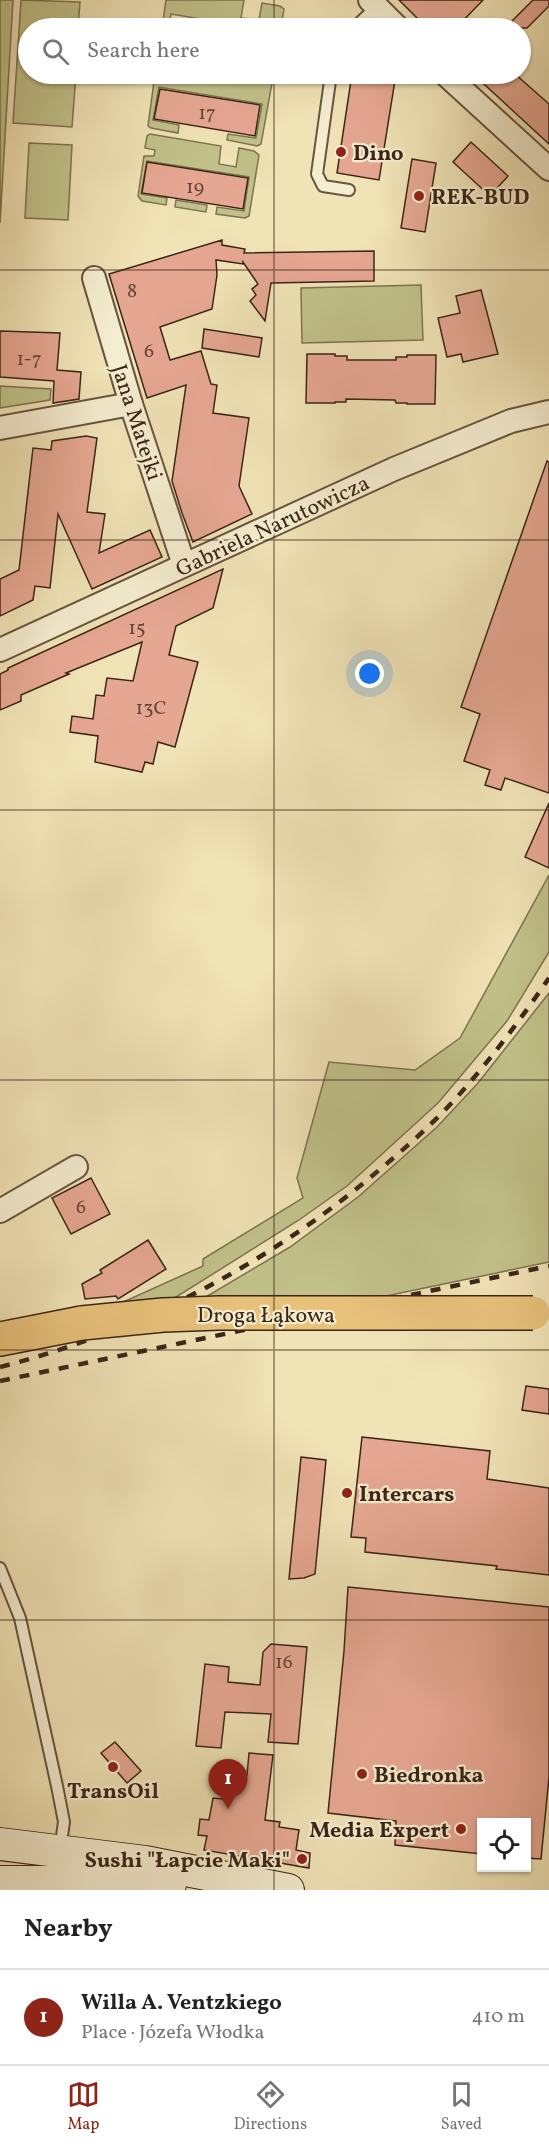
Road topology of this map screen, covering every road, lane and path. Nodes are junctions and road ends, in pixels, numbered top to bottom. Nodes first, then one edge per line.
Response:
1 (373, 3) edge
2 (362, 18) edge
3 (388, 18) edge
4 (330, 84) edge
5 (456, 84) edge
6 (549, 169) edge
7 (349, 190) dead end
8 (94, 278) dead end
9 (131, 404) junction
10 (549, 412) edge
11 (0, 428) edge
12 (184, 566) junction
13 (0, 650) edge
14 (76, 1167) dead end
15 (0, 1211) edge
16 (544, 1312) edge
17 (0, 1339) edge
18 (0, 1568) edge
19 (1, 1842) edge
20 (60, 1851) junction
21 (14, 1884) edge
22 (89, 1886) edge
23 (256, 1890) edge
24 (288, 1890) edge

1 - 2 lane
1 - 3 street
4 - 7 lane
5 - 6 street
8 - 9 street, Jana Matejki
9 - 11 street
9 - 12 street, Jana Matejki
10 - 12 street, Gabriela Narutowicza
12 - 13 street, Gabriela Narutowicza
14 - 15 street
16 - 17 main road, Droga Łąkowa, bridge
18 - 20 lane
19 - 20 main road
19 - 21 main road
20 - 24 main road
21 - 22 main road
22 - 23 main road

